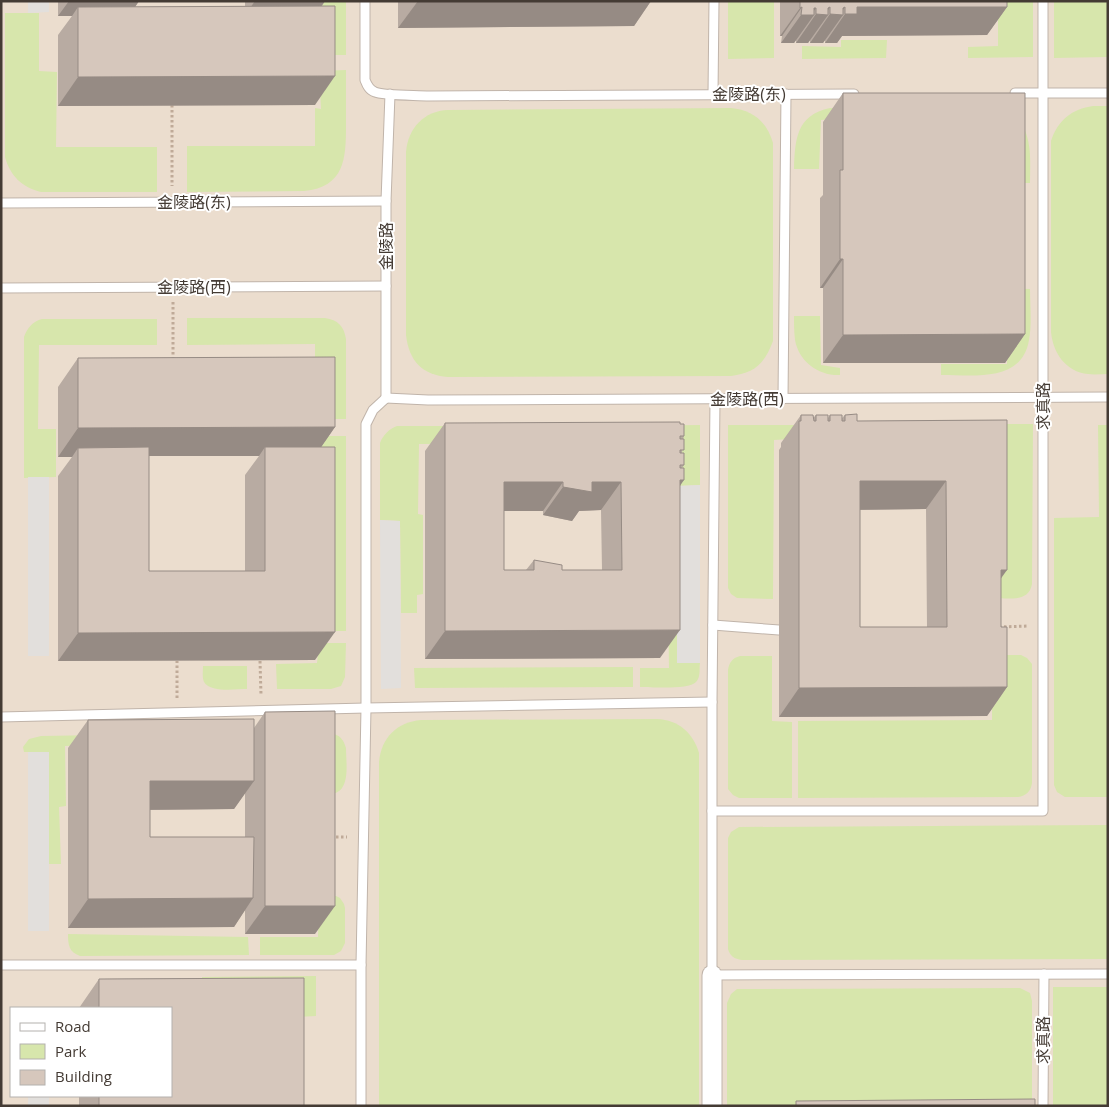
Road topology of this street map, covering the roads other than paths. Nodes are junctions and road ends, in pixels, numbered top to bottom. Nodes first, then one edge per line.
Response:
1 (364, 1) edge
2 (714, 1) edge
3 (1043, 1) edge
4 (1003, 93) edge
5 (1042, 93) junction
6 (1108, 93) edge
7 (390, 94) junction
8 (713, 94) junction
9 (786, 94) junction
10 (865, 94) edge
11 (386, 201) junction
12 (1, 203) edge
13 (386, 286) junction
14 (1, 288) edge
15 (1043, 397) junction
16 (1108, 397) edge
17 (386, 398) junction
18 (783, 398) junction
19 (715, 399) junction
20 (713, 624) junction
21 (779, 630) dead end
22 (712, 702) junction
23 (366, 708) junction
24 (1, 717) edge
25 (712, 811) junction
26 (361, 965) junction
27 (1, 966) edge
28 (1044, 974) junction
29 (1108, 974) edge
30 (712, 975) junction
31 (361, 1106) edge
32 (712, 1106) edge
33 (1043, 1106) edge

1 - 7 lane, 金陵路(东)
2 - 8 lane
3 - 5 lane, 求真路
4 - 5 lane
5 - 6 lane
5 - 15 lane, 求真路
7 - 8 lane, 金陵路(东)
7 - 11 lane, 金陵路
8 - 9 lane, 金陵路(东)
9 - 10 lane, 金陵路(东)
9 - 18 lane
11 - 12 lane, 金陵路(东)
11 - 13 lane, 金陵路
13 - 14 lane, 金陵路(西)
13 - 17 lane, 金陵路
15 - 16 lane, 金陵路(西)
15 - 18 lane, 金陵路(西)
15 - 25 lane, 求真路
17 - 19 lane, 金陵路(西)
17 - 23 lane
18 - 19 lane, 金陵路(西)
19 - 20 lane
20 - 21 lane
20 - 22 lane
22 - 23 lane
22 - 25 lane
23 - 24 lane
23 - 26 lane
25 - 30 lane
26 - 27 lane
26 - 31 lane
28 - 29 lane
28 - 30 lane
28 - 33 lane, 求真路
30 - 32 street

